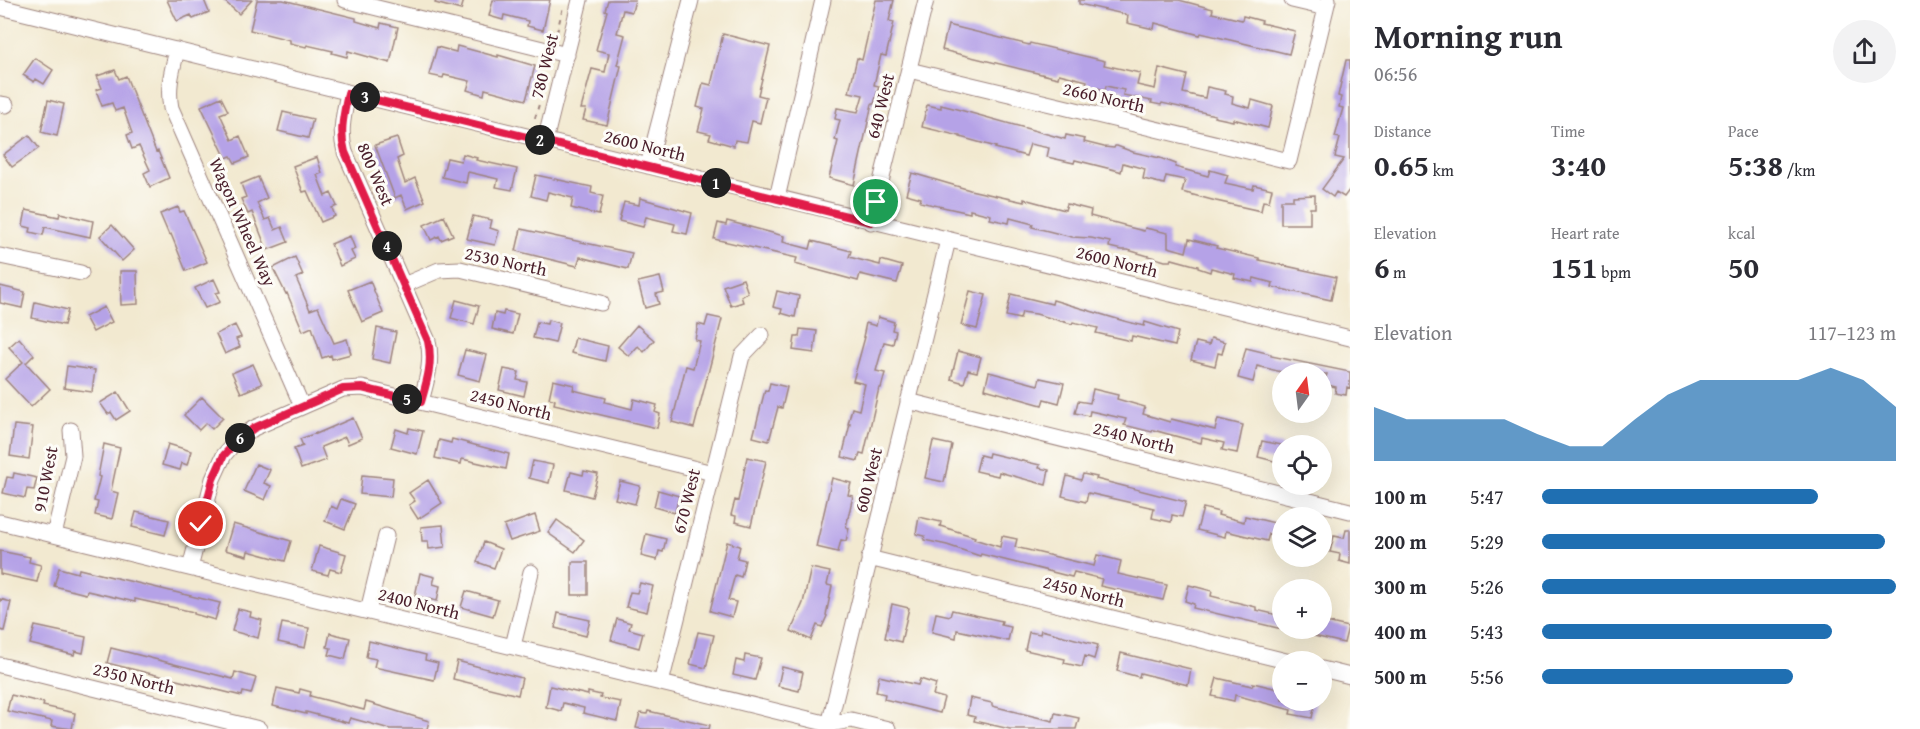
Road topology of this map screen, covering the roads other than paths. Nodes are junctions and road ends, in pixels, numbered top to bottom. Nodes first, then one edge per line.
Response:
1 (345, 0) edge
2 (580, 0) edge
3 (690, 0) edge
4 (823, 0) edge
5 (926, 0) edge
6 (1292, 0) edge
7 (1327, 4) edge
8 (0, 7) edge
9 (177, 50) junction
10 (567, 55) junction
11 (909, 70) junction
12 (348, 93) junction
13 (545, 141) junction
14 (648, 166) junction
15 (777, 198) junction
16 (871, 222) junction
17 (948, 240) junction
18 (0, 256) edge
19 (81, 273) dead end
20 (404, 285) junction
21 (601, 303) dead end
22 (762, 335) dead end
23 (1350, 338) edge
24 (908, 401) junction
25 (421, 402) junction
26 (302, 406) junction
27 (71, 430) dead end
28 (713, 473) junction
29 (1350, 511) edge
30 (0, 522) edge
31 (54, 535) junction
32 (386, 536) dead end
33 (869, 558) junction
34 (190, 568) junction
35 (531, 572) dead end
36 (368, 611) junction
37 (513, 646) junction
38 (1272, 658) edge
39 (0, 665) edge
40 (1332, 672) edge
41 (1350, 676) edge
42 (661, 683) junction
43 (829, 726) edge
44 (254, 728) edge
45 (888, 729) edge

1 - 10 street
2 - 10 street, 780 West
3 - 14 street
4 - 15 street
5 - 11 street, 640 West
6 - 7 street
7 - 11 street, 2660 North
8 - 9 street, 2600 North
9 - 12 street, 2600 North
9 - 26 street, Wagon Wheel Way
10 - 13 street, 780 West
11 - 16 street, 640 West
12 - 13 street, 2600 North
12 - 20 street, 800 West
13 - 14 street, 2600 North
14 - 15 street, 2600 North
15 - 16 street, 2600 North
16 - 17 street, 2600 North
17 - 23 street, 2600 North
17 - 24 street, 600 West
18 - 19 street
20 - 21 street, 2530 North
20 - 25 street, 800 West
22 - 28 street, 670 West
24 - 29 street, 2540 North
24 - 33 street, 600 West
25 - 26 street, 2450 North
25 - 28 street, 2450 North
26 - 34 street, 2450 North
27 - 31 street, 910 West
28 - 42 street, 670 West
30 - 31 street, 2400 North
31 - 34 street, 2400 North
32 - 36 street
33 - 38 street, 2450 North
33 - 43 street, 600 West
34 - 36 street, 2400 North
35 - 37 street
36 - 37 street, 2400 North
37 - 42 street, 2400 North
39 - 44 street, 2350 North
40 - 41 street
42 - 43 street, 2400 North
43 - 45 street, 2400 North

